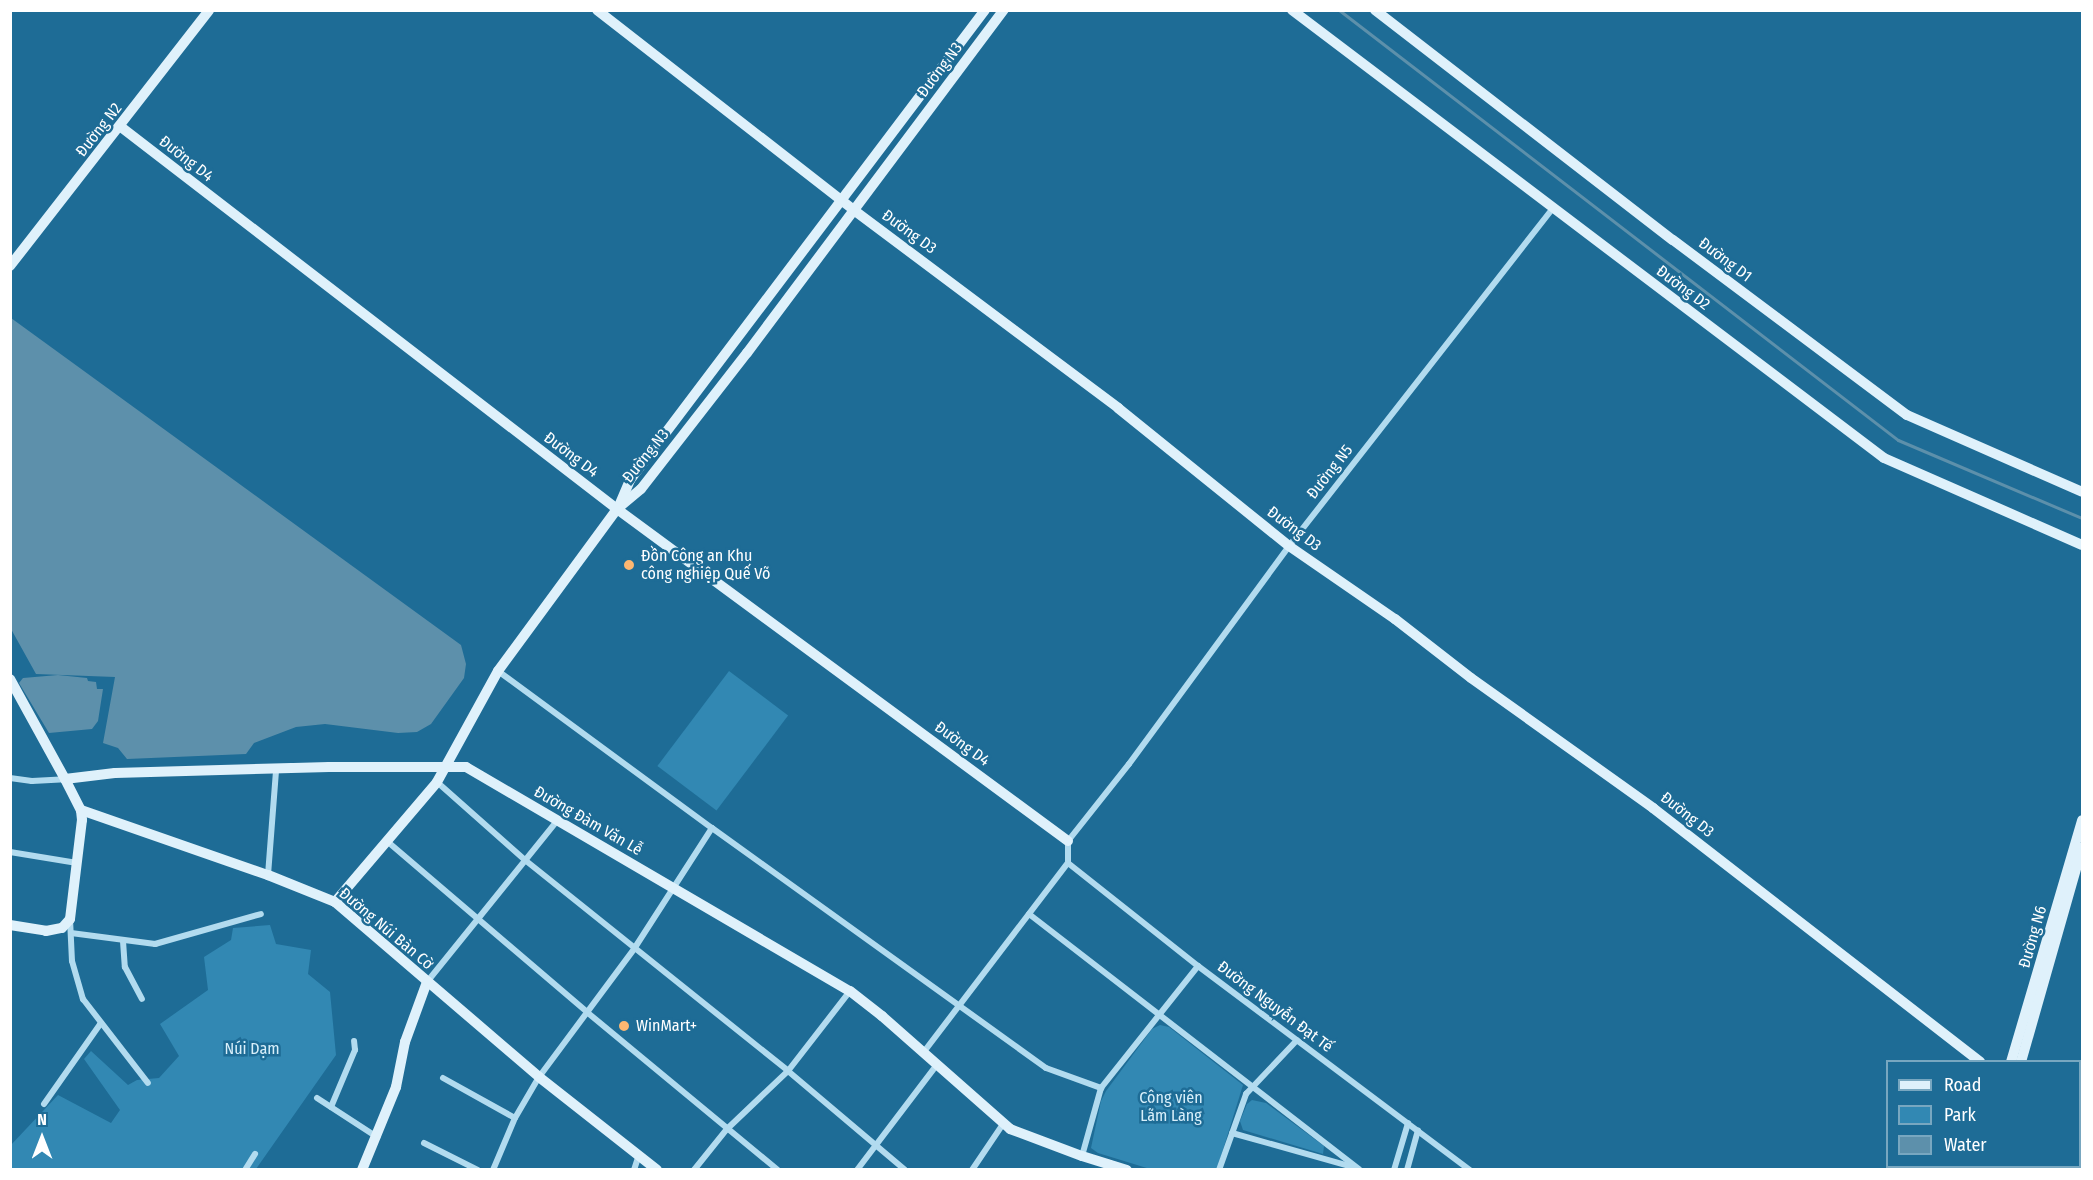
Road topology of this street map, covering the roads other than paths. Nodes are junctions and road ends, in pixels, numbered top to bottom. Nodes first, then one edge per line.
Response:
1 (209, 10) edge
2 (597, 10) edge
3 (985, 10) edge
4 (1004, 10) edge
5 (1292, 10) edge
6 (1376, 10) edge
7 (969, 31) junction
8 (981, 41) junction
9 (121, 127) junction
10 (843, 201) junction
11 (1552, 209) junction
12 (855, 211) junction
13 (10, 266) edge
14 (2082, 492) edge
15 (617, 509) junction
16 (2082, 545) edge
17 (1289, 546) junction
18 (498, 670) junction
19 (10, 679) edge
20 (447, 766) junction
21 (276, 770) junction
22 (10, 778) edge
23 (64, 779) junction
24 (437, 782) junction
25 (81, 810) junction
26 (2082, 820) edge
27 (557, 821) junction
28 (712, 828) junction
29 (1068, 841) junction
30 (388, 842) junction
31 (2082, 848) edge
32 (10, 852) edge
33 (525, 860) junction
34 (77, 863) junction
35 (1068, 863) junction
36 (268, 874) junction
37 (674, 889) junction
38 (335, 902) junction
39 (261, 914) dead end
40 (1029, 914) junction
41 (70, 919) junction
42 (476, 920) junction
43 (10, 925) edge
44 (71, 933) junction
45 (123, 941) junction
46 (634, 949) junction
47 (1198, 966) junction
48 (427, 982) junction
49 (850, 991) junction
50 (142, 999) dead end
51 (960, 1006) junction
52 (588, 1013) junction
53 (1161, 1014) junction
54 (101, 1023) junction
55 (1297, 1040) junction
56 (354, 1041) dead end
57 (923, 1054) junction
58 (1977, 1060) edge
59 (2012, 1060) edge
60 (2022, 1060) edge
61 (936, 1066) junction
62 (788, 1071) junction
63 (539, 1077) junction
64 (443, 1078) dead end
65 (148, 1083) dead end
66 (1101, 1088) junction
67 (1254, 1088) junction
68 (317, 1098) dead end
69 (44, 1104) dead end
70 (331, 1107) junction
71 (515, 1118) junction
72 (1408, 1123) junction
73 (1004, 1124) junction
74 (727, 1130) junction
75 (1418, 1130) junction
76 (1232, 1133) junction
77 (377, 1137) junction
78 (424, 1143) dead end
79 (876, 1146) junction
80 (255, 1154) dead end
81 (639, 1155) junction
82 (1082, 1156) junction
83 (1360, 1169) edge
84 (245, 1170) edge
85 (362, 1170) edge
86 (478, 1170) edge
87 (494, 1170) edge
88 (634, 1170) edge
89 (657, 1170) edge
90 (694, 1170) edge
91 (778, 1170) edge
92 (857, 1170) edge
93 (905, 1170) edge
94 (972, 1170) edge
95 (1127, 1170) edge
96 (1220, 1170) edge
97 (1394, 1170) edge
98 (1407, 1170) edge
99 (1470, 1170) edge

1 - 9 street, Đường N2
2 - 10 street, Đường D3
3 - 7 street, Đường N3
4 - 8 street, Đường N3
5 - 11 street, Đường D2
6 - 14 street, Đường D1
7 - 8 street
7 - 10 street, Đường N3
8 - 12 street, Đường N3
9 - 13 street, Đường N2
9 - 15 street, Đường D4
10 - 12 street, Đường D3
10 - 15 street, Đường N3
11 - 16 street, Đường D2
11 - 17 street, Đường N5
12 - 15 street, Đường N3
12 - 17 street, Đường D3
15 - 18 street
15 - 29 street, Đường D4
17 - 29 street, Đường N5
17 - 58 street, Đường D3
18 - 20 street
18 - 28 street
19 - 23 street
20 - 21 street, Đường Đàm Văn Lễ
20 - 24 street
20 - 27 street, Đường Đàm Văn Lễ
21 - 23 street, Đường Đàm Văn Lễ
21 - 36 street
22 - 23 street
23 - 25 street
24 - 30 street
24 - 33 street
25 - 34 street
25 - 36 street, Đường Núi Bàn Cờ
26 - 59 street, Đường N6
27 - 33 street
27 - 37 street, Đường Đàm Văn Lễ
28 - 37 street
28 - 51 street
29 - 35 street
30 - 38 street
30 - 42 street
31 - 60 street, Đường N6
32 - 34 street
33 - 42 street
33 - 46 street
34 - 41 street
35 - 40 street
35 - 47 street, Đường Nguyễn Đạt Tế
36 - 38 street, Đường Núi Bàn Cờ
37 - 46 street
37 - 49 street, Đường Đàm Văn Lễ
38 - 48 street, Đường Núi Bàn Cờ
39 - 45 street
40 - 51 street
40 - 53 street
41 - 43 street
41 - 44 street
42 - 48 street
42 - 52 street
44 - 45 street
44 - 54 street
45 - 50 street
46 - 52 street
46 - 62 street
47 - 53 street
47 - 55 street, Đường Nguyễn Đạt Tế
48 - 63 street, Đường Núi Bàn Cờ
48 - 77 street
49 - 57 street, Đường Đàm Văn Lễ
49 - 62 street
51 - 57 street
51 - 66 street
52 - 63 street
52 - 74 street
53 - 66 street
53 - 67 street
54 - 65 street
54 - 69 street
55 - 67 street
55 - 72 street, Đường Nguyễn Đạt Tế
56 - 70 street
57 - 61 street, Đường Đàm Văn Lễ
61 - 73 street, Đường Đàm Văn Lễ
61 - 79 street
62 - 74 street
62 - 79 street
63 - 71 street
63 - 81 street, Đường Núi Bàn Cờ
64 - 71 street
66 - 82 street
67 - 76 street
67 - 83 street
68 - 70 street
70 - 77 street
71 - 87 street
72 - 75 street, Đường Nguyễn Đạt Tế
72 - 97 street
73 - 82 street, Đường Đàm Văn Lễ
73 - 94 street
74 - 90 street
74 - 91 street
75 - 98 street
75 - 99 street, Đường Nguyễn Đạt Tế
76 - 83 street
76 - 96 street
77 - 85 street
78 - 86 street
79 - 92 street
79 - 93 street
80 - 84 street
81 - 88 street
81 - 89 street, Đường Núi Bàn Cờ
82 - 95 street, Đường Đàm Văn Lễ

